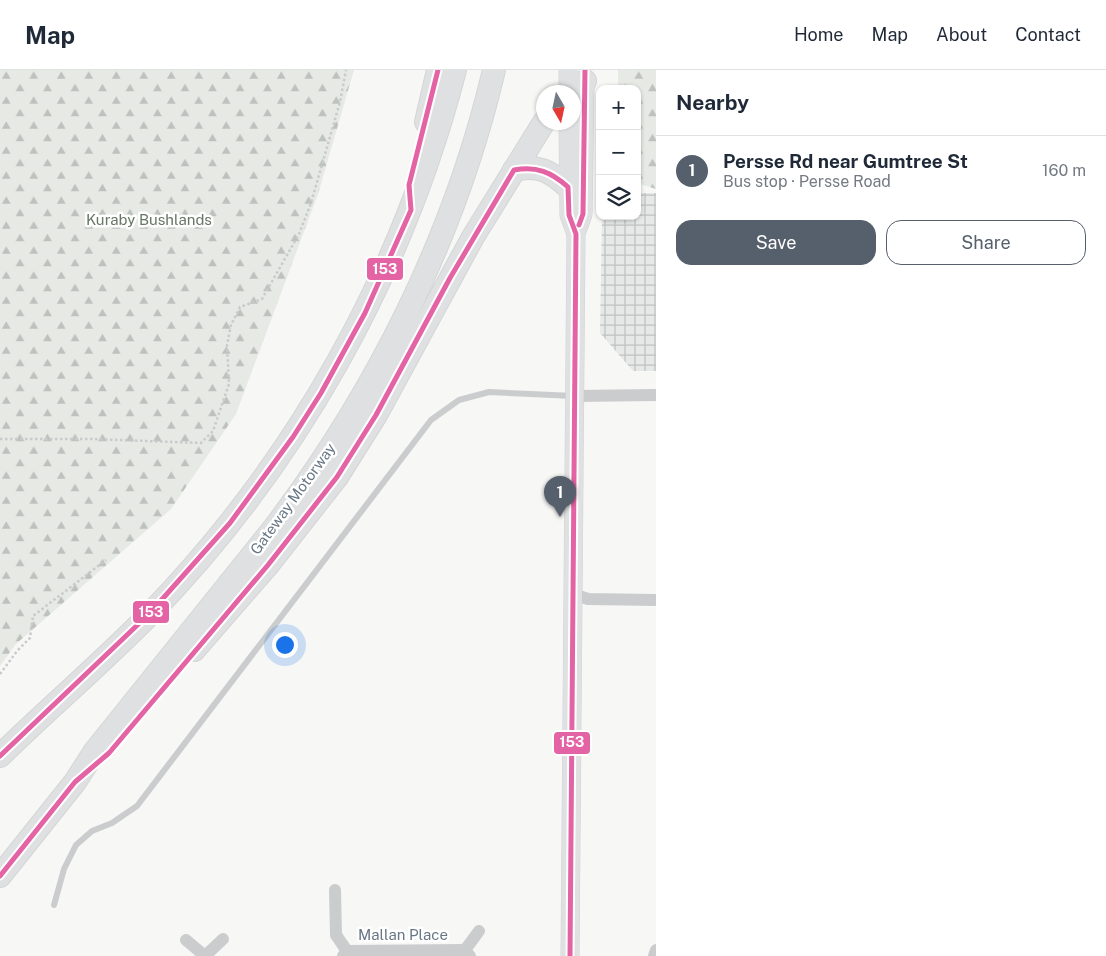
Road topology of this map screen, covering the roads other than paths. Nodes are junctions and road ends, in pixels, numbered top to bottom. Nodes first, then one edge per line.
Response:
1 (438, 70) edge
2 (455, 70) edge
3 (494, 70) edge
4 (576, 83) edge
5 (539, 130) edge
6 (568, 130) edge
7 (514, 170) junction
8 (568, 187) junction
9 (411, 210) junction
10 (576, 234) junction
11 (656, 395) edge
12 (575, 396) junction
13 (573, 594) junction
14 (656, 600) edge
15 (0, 756) edge
16 (75, 782) junction
17 (0, 876) edge
18 (335, 890) dead end
19 (54, 905) dead end
20 (479, 931) dead end
21 (223, 939) dead end
22 (186, 940) dead end
23 (656, 950) edge
24 (467, 953) edge
25 (345, 954) edge
26 (205, 956) edge
27 (570, 956) edge
28 (654, 956) edge

1 - 9 highway
2 - 9 highway
3 - 16 highway, Gateway Motorway
4 - 10 street
5 - 7 highway
6 - 8 street
7 - 8 highway
7 - 16 highway
8 - 10 street
9 - 15 highway
10 - 12 street
11 - 12 street
12 - 13 street
12 - 19 lane
13 - 14 street
13 - 27 street
16 - 17 highway, Gateway Motorway
18 - 25 street
20 - 24 street, Mallan Place
21 - 26 street
22 - 26 street
23 - 28 street
24 - 25 street, Mallan Place

